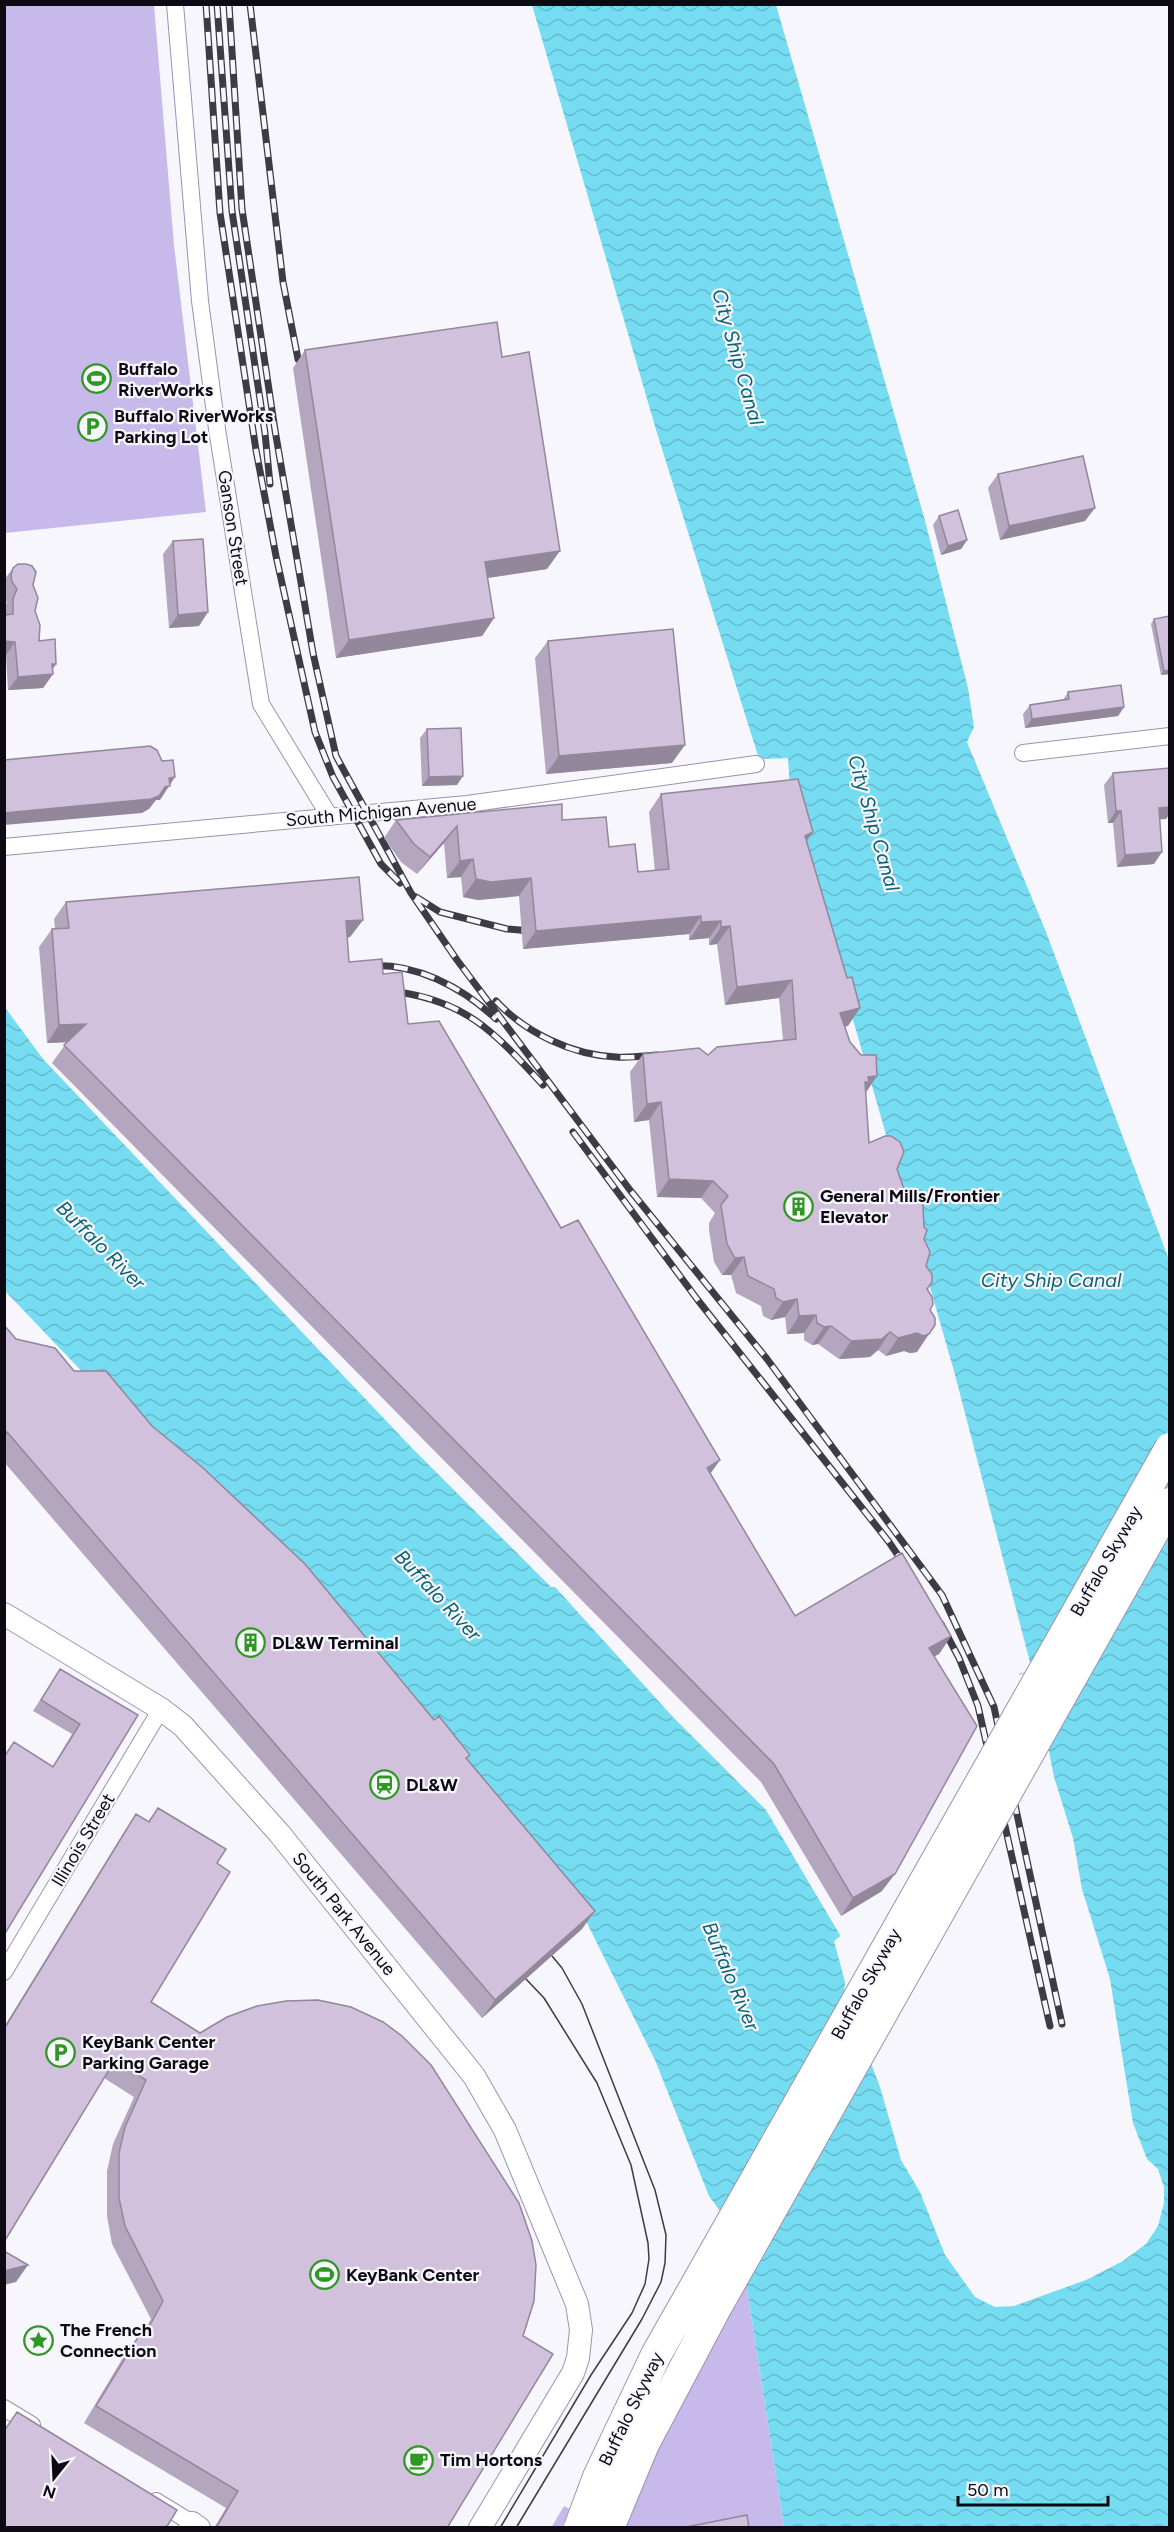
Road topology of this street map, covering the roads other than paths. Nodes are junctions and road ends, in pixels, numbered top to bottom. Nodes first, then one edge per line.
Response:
1 (175, 4) edge
2 (1170, 736) edge
3 (1023, 753) dead end
4 (756, 764) dead end
5 (330, 817) junction
6 (4, 847) edge
7 (1170, 1448) edge
8 (1170, 1503) edge
9 (4, 1614) edge
10 (161, 1709) junction
11 (4, 1972) edge
12 (4, 2408) edge
13 (44, 2433) edge
14 (144, 2494) edge
15 (194, 2526) edge
16 (480, 2528) edge
17 (579, 2528) edge
18 (609, 2528) edge

1 - 5 street, Ganson Street
2 - 3 street
4 - 5 street, South Michigan Avenue
5 - 6 street, South Michigan Avenue
7 - 17 highway, Buffalo Skyway, bridge
8 - 18 highway, Buffalo Skyway, bridge
9 - 10 street, South Park Avenue
10 - 11 street, Illinois Street
10 - 16 street, South Park Avenue
12 - 13 street
14 - 15 street

